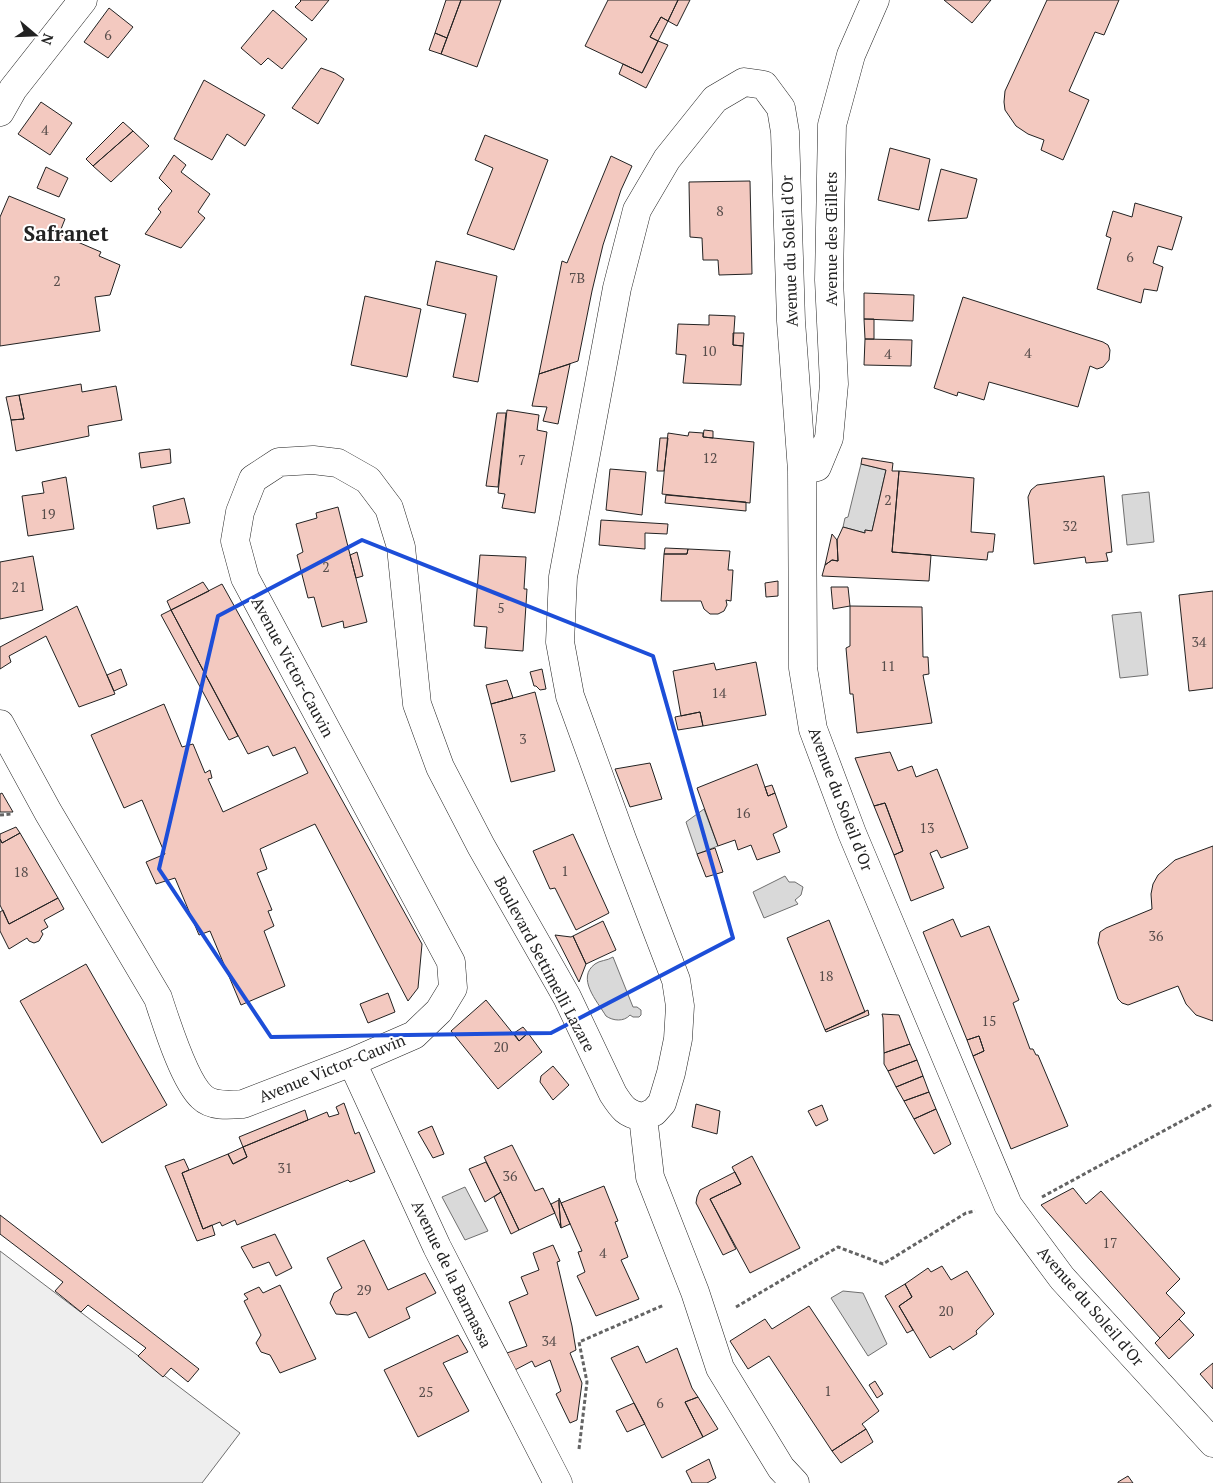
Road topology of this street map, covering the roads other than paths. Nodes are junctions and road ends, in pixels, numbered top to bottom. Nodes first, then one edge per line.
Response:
1 (83, 0) edge
2 (875, 0) edge
3 (0, 112) edge
4 (338, 464) joint
5 (802, 471) junction
6 (0, 724) edge
7 (352, 1062) junction
8 (643, 1117) junction
9 (1213, 1442) edge
10 (558, 1483) edge
11 (795, 1483) edge

1 - 3 street
2 - 5 street, Avenue des Œillets
4 - 7 street, Avenue Victor-Cauvin
4 - 8 street, Boulevard Settimelli Lazare
5 - 8 street, Avenue du Soleil d'Or
5 - 9 street, Avenue du Soleil d'Or
6 - 7 street, Avenue Victor-Cauvin
7 - 10 street, Avenue de la Barmassa
8 - 11 street

